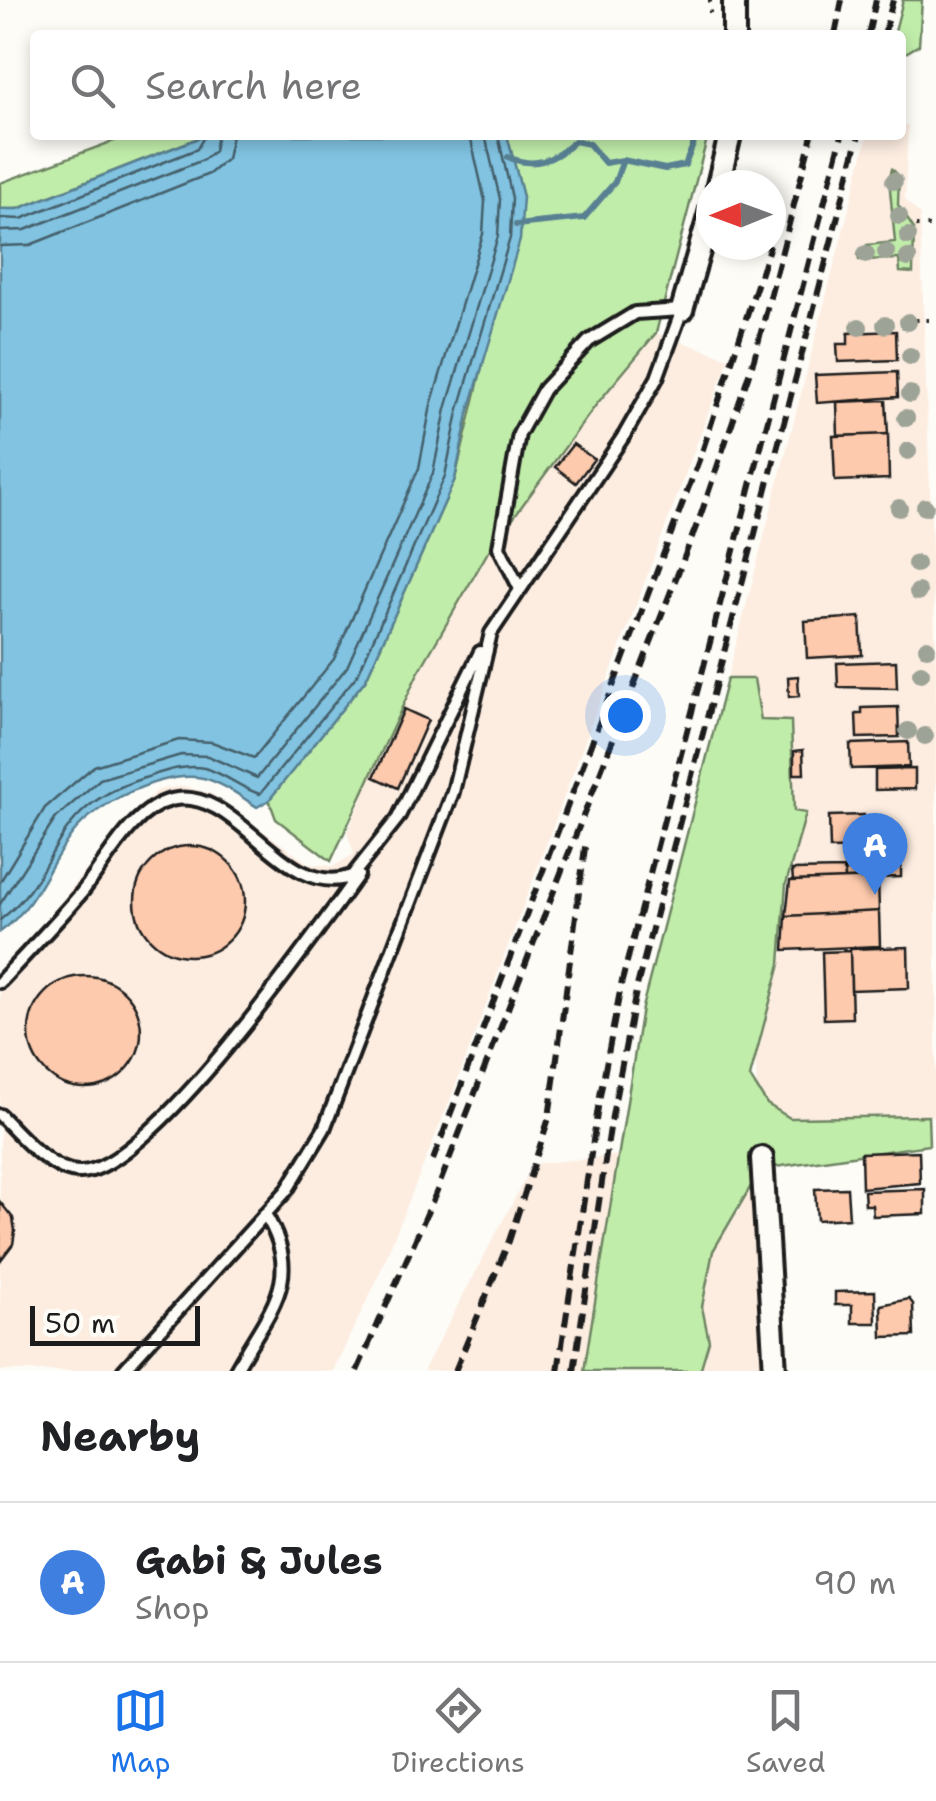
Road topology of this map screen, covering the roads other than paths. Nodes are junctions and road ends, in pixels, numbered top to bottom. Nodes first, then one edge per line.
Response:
1 (734, 0) edge
2 (734, 30) edge
3 (729, 140) edge
4 (722, 170) edge
5 (696, 260) edge
6 (682, 310) junction
7 (519, 587) junction
8 (491, 633) junction
9 (362, 869) junction
10 (0, 982) edge
11 (0, 1116) edge
12 (762, 1158) dead end
13 (265, 1214) junction
14 (123, 1371) edge
15 (235, 1371) edge
16 (775, 1371) edge

1 - 2 street
3 - 4 street
5 - 6 street
6 - 7 lane
6 - 7 lane
7 - 8 lane
8 - 9 lane
8 - 13 lane
9 - 10 lane
9 - 11 lane
12 - 16 street
13 - 14 lane
13 - 15 lane

